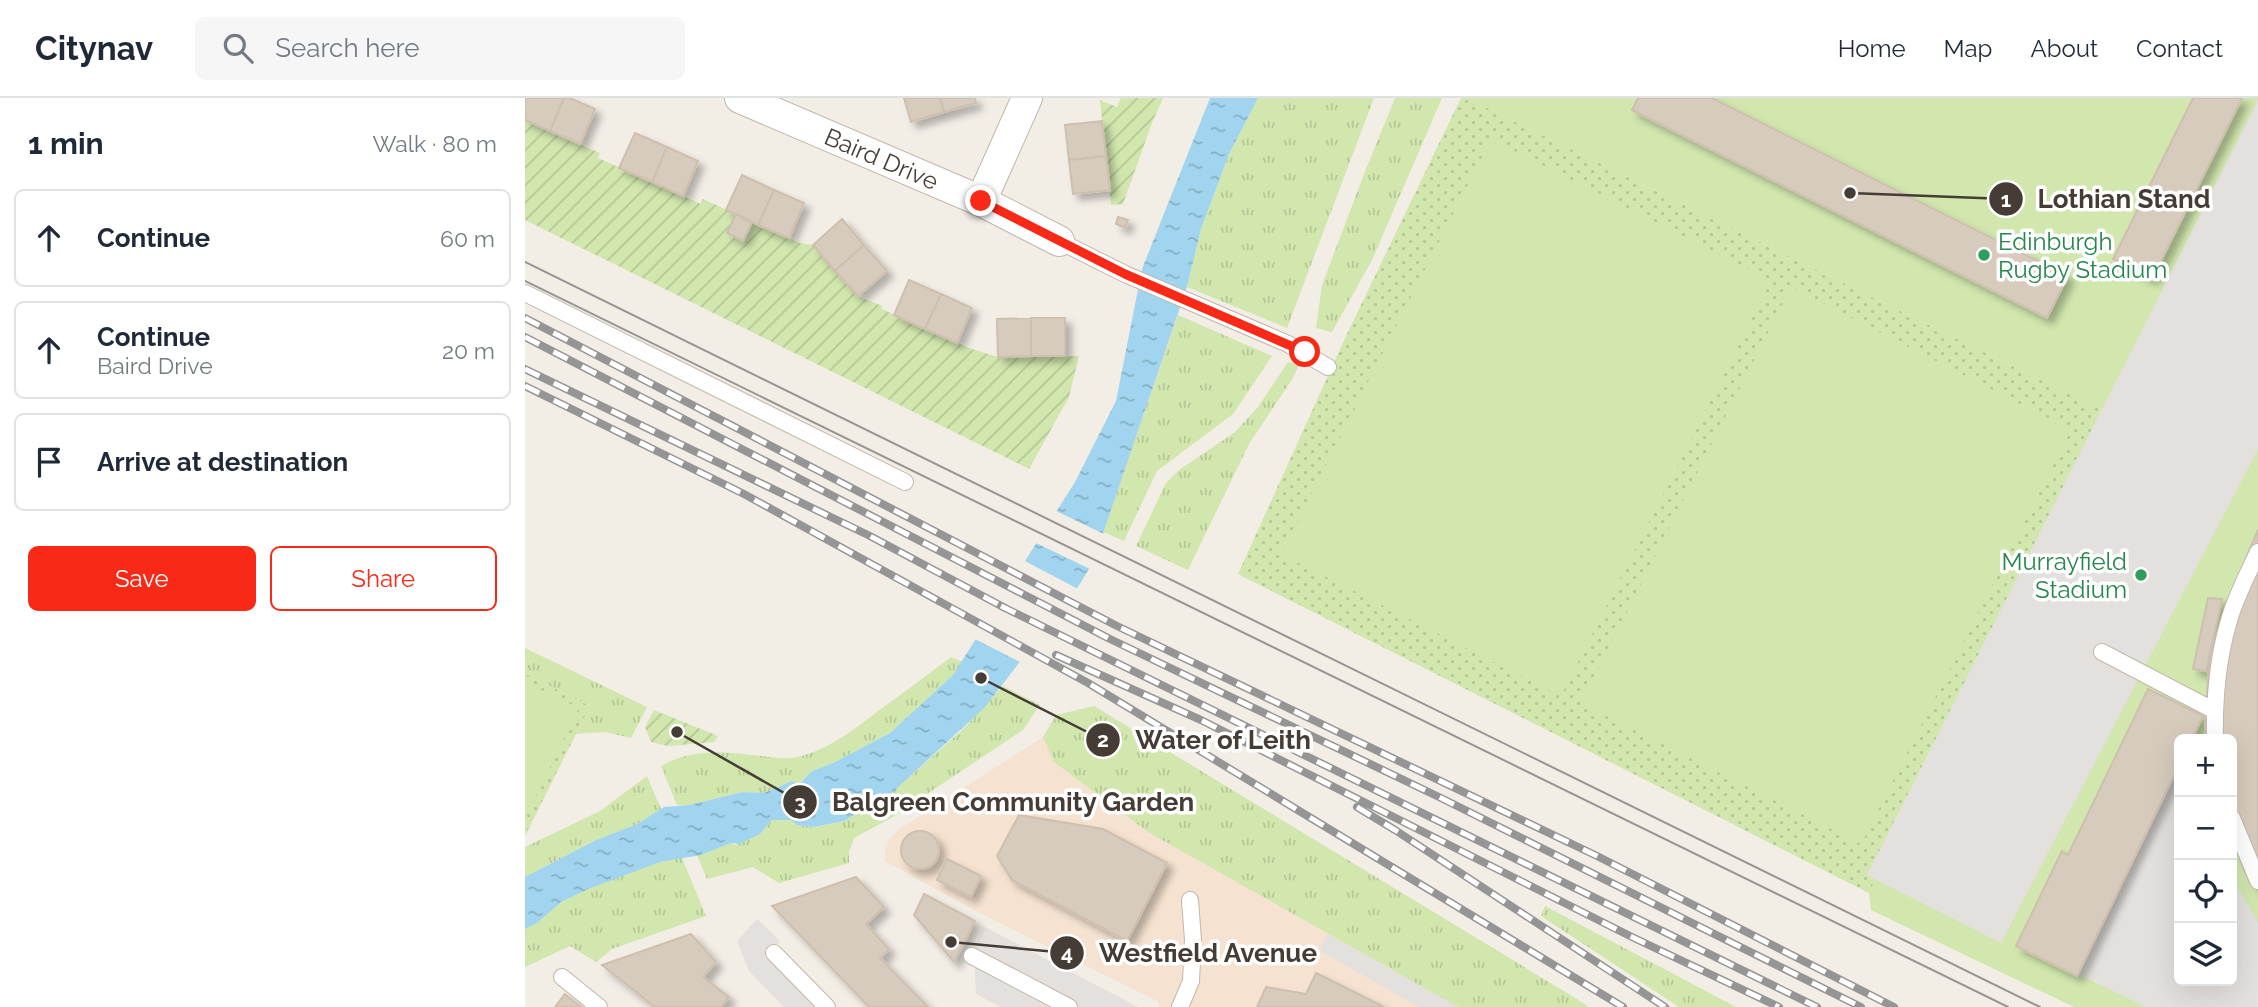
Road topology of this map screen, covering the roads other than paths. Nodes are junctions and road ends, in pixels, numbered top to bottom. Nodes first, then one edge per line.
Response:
1 (740, 98) edge
2 (1027, 98) edge
3 (981, 201) junction
4 (1059, 241) joint
5 (525, 293) edge
6 (1328, 368) dead end
7 (905, 482) dead end
8 (2258, 552) edge
9 (2102, 652) dead end
10 (2214, 711) junction
11 (2215, 734) edge
12 (2237, 830) edge
13 (2258, 881) edge
14 (1190, 900) dead end
15 (774, 953) dead end
16 (972, 956) dead end
17 (562, 977) dead end
18 (599, 1007) edge
19 (827, 1007) edge
20 (1069, 1007) edge
21 (1180, 1007) edge

1 - 3 street, Baird Drive
2 - 3 street
3 - 4 street, Baird Drive
4 - 6 lane
5 - 7 lane
8 - 10 lane
9 - 10 lane
10 - 11 lane
12 - 13 lane
14 - 21 lane
15 - 19 lane
16 - 20 lane
17 - 18 lane

